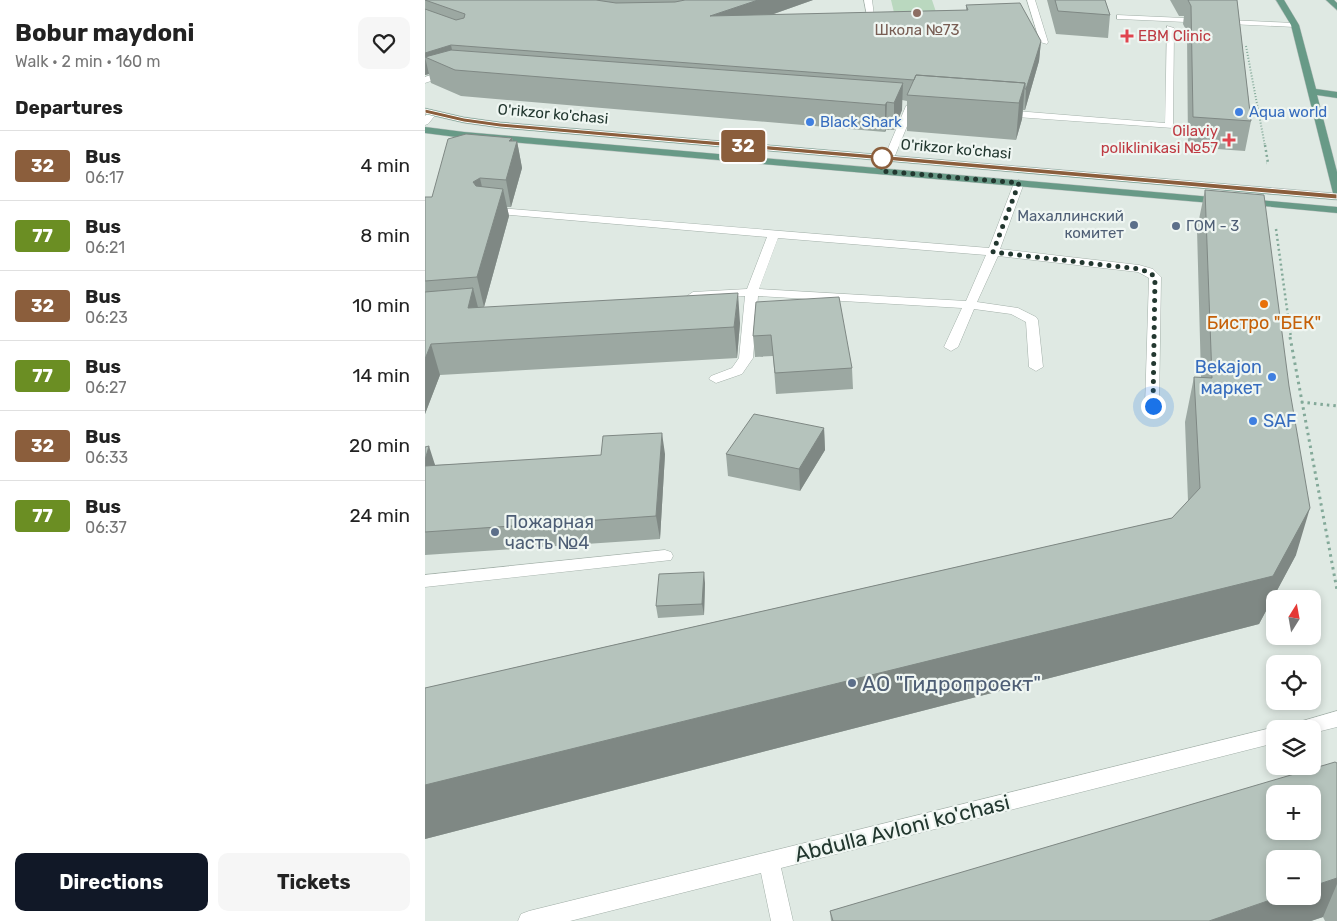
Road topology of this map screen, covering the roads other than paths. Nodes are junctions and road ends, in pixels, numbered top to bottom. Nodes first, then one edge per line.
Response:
1 (868, 0) edge
2 (1031, 0) edge
3 (1280, 0) edge
4 (1330, 0) edge
5 (1337, 7) edge
6 (1120, 16) dead end
7 (872, 21) edge
8 (1295, 25) junction
9 (1170, 28) dead end
10 (1043, 42) edge
11 (455, 70) edge
12 (425, 80) edge
13 (1312, 92) junction
14 (1337, 93) edge
15 (931, 108) edge
16 (428, 112) edge
17 (991, 112) edge
18 (425, 122) edge
19 (425, 130) edge
20 (889, 158) junction
21 (1019, 183) junction
22 (1337, 192) edge
23 (1337, 197) edge
24 (486, 210) edge
25 (1337, 210) edge
26 (774, 234) junction
27 (993, 252) junction
28 (752, 292) junction
29 (683, 297) edge
30 (969, 305) junction
31 (951, 346) dead end
32 (1036, 367) dead end
33 (717, 379) dead end
34 (1153, 406) dead end
35 (665, 556) dead end
36 (425, 580) edge
37 (1337, 719) edge
38 (1321, 723) edge
39 (1266, 737) edge
40 (769, 861) junction
41 (529, 921) edge
42 (782, 921) edge

1 - 7 street
2 - 10 street
3 - 8 main road
4 - 5 main road
6 - 8 street
8 - 13 main road
9 - 17 street
11 - 12 street
13 - 14 main road
13 - 22 main road
15 - 20 street
16 - 18 street
16 - 20 main road, O'rikzor ko'chasi
19 - 21 main road, O'rikzor ko'chasi
20 - 23 main road, O'rikzor ko'chasi
21 - 25 main road, O'rikzor ko'chasi
21 - 27 street
24 - 26 street
26 - 27 street
26 - 28 street
27 - 30 street
27 - 34 street
28 - 29 street
28 - 30 street
28 - 33 street
30 - 31 street
30 - 32 street
35 - 36 street
37 - 38 street
39 - 40 street, Abdulla Avloni ko'chasi
40 - 41 street, Abdulla Avloni ko'chasi
40 - 42 street

